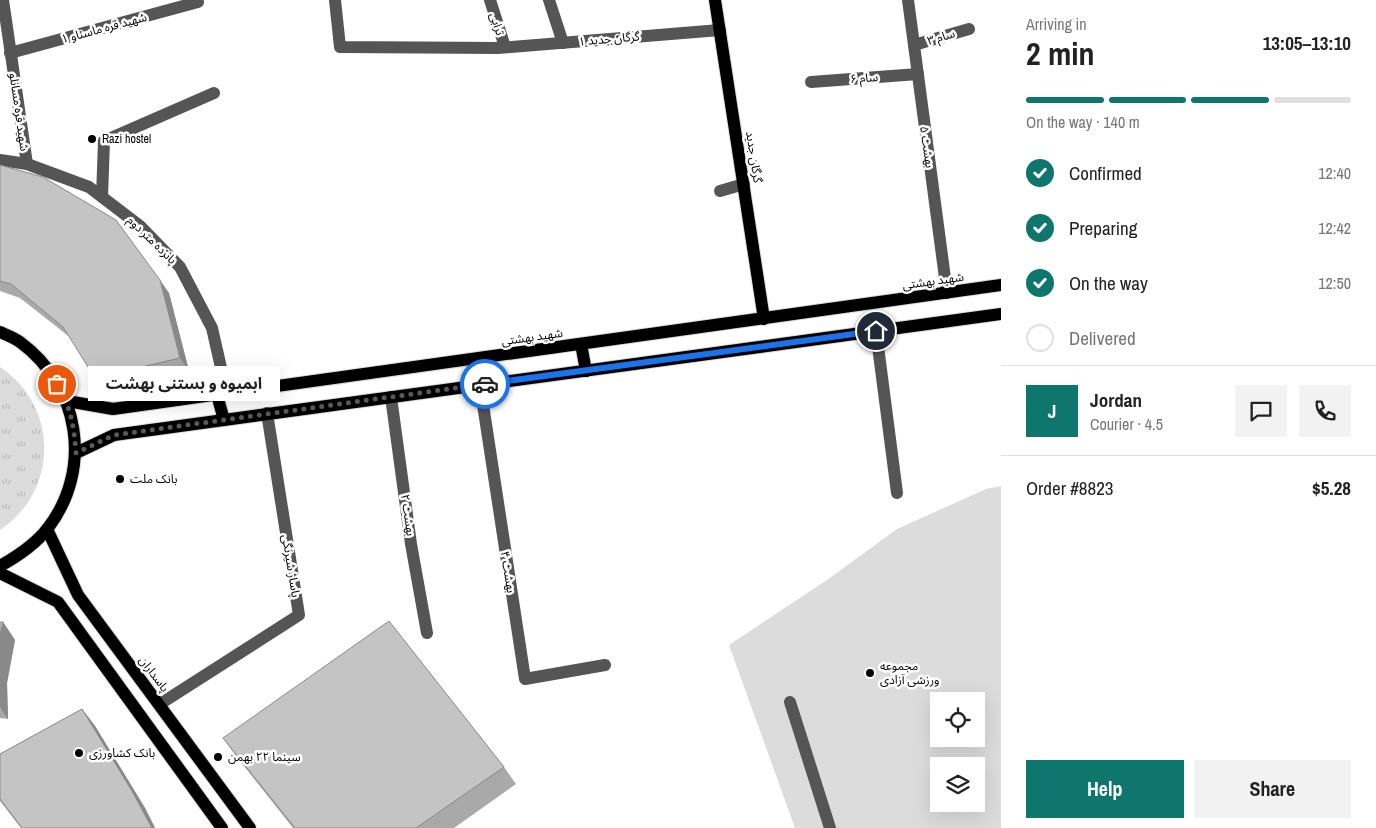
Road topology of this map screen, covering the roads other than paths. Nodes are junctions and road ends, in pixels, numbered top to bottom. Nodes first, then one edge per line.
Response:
1 (3, 0) edge
2 (335, 0) edge
3 (490, 0) edge
4 (549, 0) edge
5 (715, 0) edge
6 (908, 0) edge
7 (198, 2) dead end
8 (969, 29) dead end
9 (720, 30) junction
10 (563, 42) junction
11 (914, 45) junction
12 (501, 47) junction
13 (10, 53) junction
14 (918, 74) junction
15 (810, 82) dead end
16 (214, 93) dead end
17 (0, 160) edge
18 (27, 164) junction
19 (744, 184) junction
20 (720, 191) dead end
21 (102, 196) junction
22 (1001, 286) edge
23 (947, 293) junction
24 (1001, 314) edge
25 (764, 319) junction
26 (876, 331) junction
27 (0, 332) edge
28 (582, 344) junction
29 (586, 371) junction
30 (480, 385) junction
31 (222, 394) junction
32 (392, 397) junction
33 (67, 401) junction
34 (267, 413) junction
35 (224, 420) junction
36 (76, 453) junction
37 (897, 493) dead end
38 (47, 530) junction
39 (0, 566) edge
40 (0, 573) edge
41 (427, 633) dead end
42 (605, 665) dead end
43 (790, 702) dead end
44 (160, 704) junction
45 (222, 828) edge
46 (250, 828) edge
47 (830, 828) edge

1 - 13 street, شهید قره مسانلو
2 - 12 street, گرگان جدید ۱
3 - 12 street, ترابی
4 - 10 street
5 - 9 main road, گرگان جدید
6 - 11 street, بهشت ۵
7 - 13 street, ۱ شهید قره ماسناو
8 - 11 street, ۳ سام
9 - 10 street, گرگان جدید ۱
9 - 19 main road, گرگان جدید
10 - 12 street, گرگان جدید ۱
11 - 14 street, بهشت ۵
13 - 18 street, شهید قره مسانلو
14 - 15 street, ۶ سام
14 - 23 street, بهشت ۵
16 - 21 street
17 - 18 street, پانزده متر دوم
18 - 21 street, پانزده متر دوم
19 - 20 street
19 - 25 main road, گرگان جدید
21 - 31 street, پانزده متر دوم
22 - 23 main road, شهید بهشتی
23 - 25 main road, شهید بهشتی
24 - 26 main road
25 - 28 main road, شهید بهشتی
26 - 29 main road
26 - 37 street
27 - 33 main road
28 - 29 main road
28 - 31 main road, شهید بهشتی
29 - 30 main road
30 - 32 main road
30 - 42 street, ۴ بهشت
31 - 33 main road, شهید بهشتی
31 - 35 main road
32 - 34 main road
32 - 41 street, بهشت ۲
33 - 36 main road
34 - 35 main road
34 - 44 street, پاساژ شیرنگی
35 - 36 main road
36 - 38 main road
38 - 39 main road
38 - 44 main road, پاسداران
40 - 45 main road
43 - 47 street
44 - 46 main road, پاسداران

